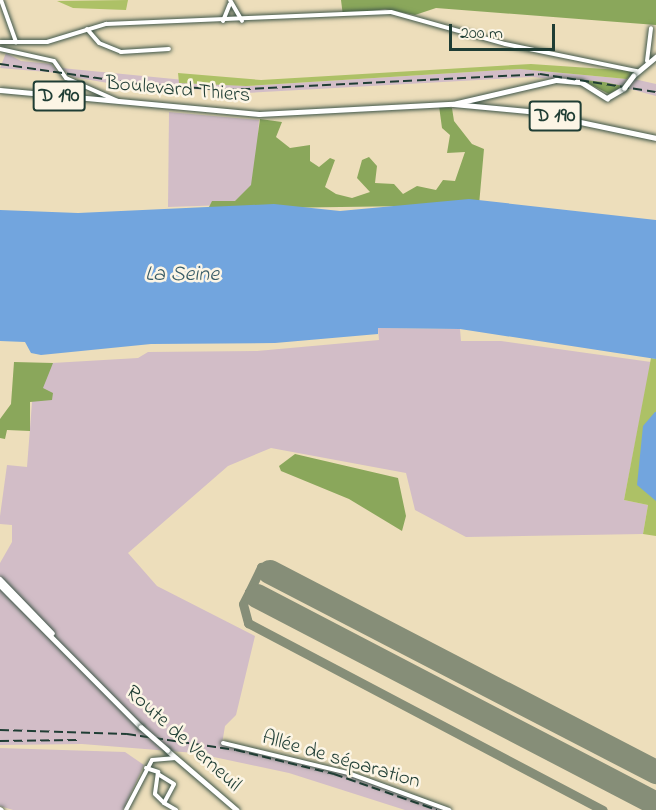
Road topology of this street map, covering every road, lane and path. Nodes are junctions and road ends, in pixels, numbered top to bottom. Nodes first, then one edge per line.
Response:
1 (3, 1) edge
2 (230, 2) edge
3 (235, 14) junction
4 (227, 15) junction
5 (242, 21) junction
6 (222, 22) junction
7 (232, 22) junction
8 (651, 28) dead end
9 (87, 29) junction
10 (0, 42) edge
11 (16, 42) junction
12 (0, 49) edge
13 (169, 49) dead end
14 (656, 57) edge
15 (647, 61) junction
16 (637, 71) junction
17 (0, 90) edge
18 (118, 101) junction
19 (453, 104) junction
20 (656, 138) edge
21 (1, 582) edge
22 (223, 743) dead end
23 (176, 758) junction
24 (146, 768) junction
25 (158, 774) junction
26 (164, 803) junction
27 (126, 810) edge
28 (176, 810) edge
29 (237, 810) edge
30 (449, 810) edge

1 - 11 street
2 - 3 street
2 - 4 street
3 - 5 street
3 - 7 street
4 - 6 street
4 - 7 street
5 - 7 street
5 - 16 street
6 - 7 street
6 - 9 street
8 - 15 street
9 - 11 street
9 - 13 street
10 - 11 street
12 - 18 street
14 - 15 main road
15 - 16 main road
16 - 19 main road, bridge
17 - 18 main road, Boulevard Thiers / D 190
18 - 19 main road, Boulevard Thiers / D 190
19 - 20 main road, D 190
21 - 23 main road, Route de Verneuil, bridge
22 - 30 street, Allée de séparation
23 - 24 street
23 - 29 main road, Route de Verneuil
24 - 25 street
24 - 27 street
25 - 26 street
25 - 26 street
26 - 28 street

